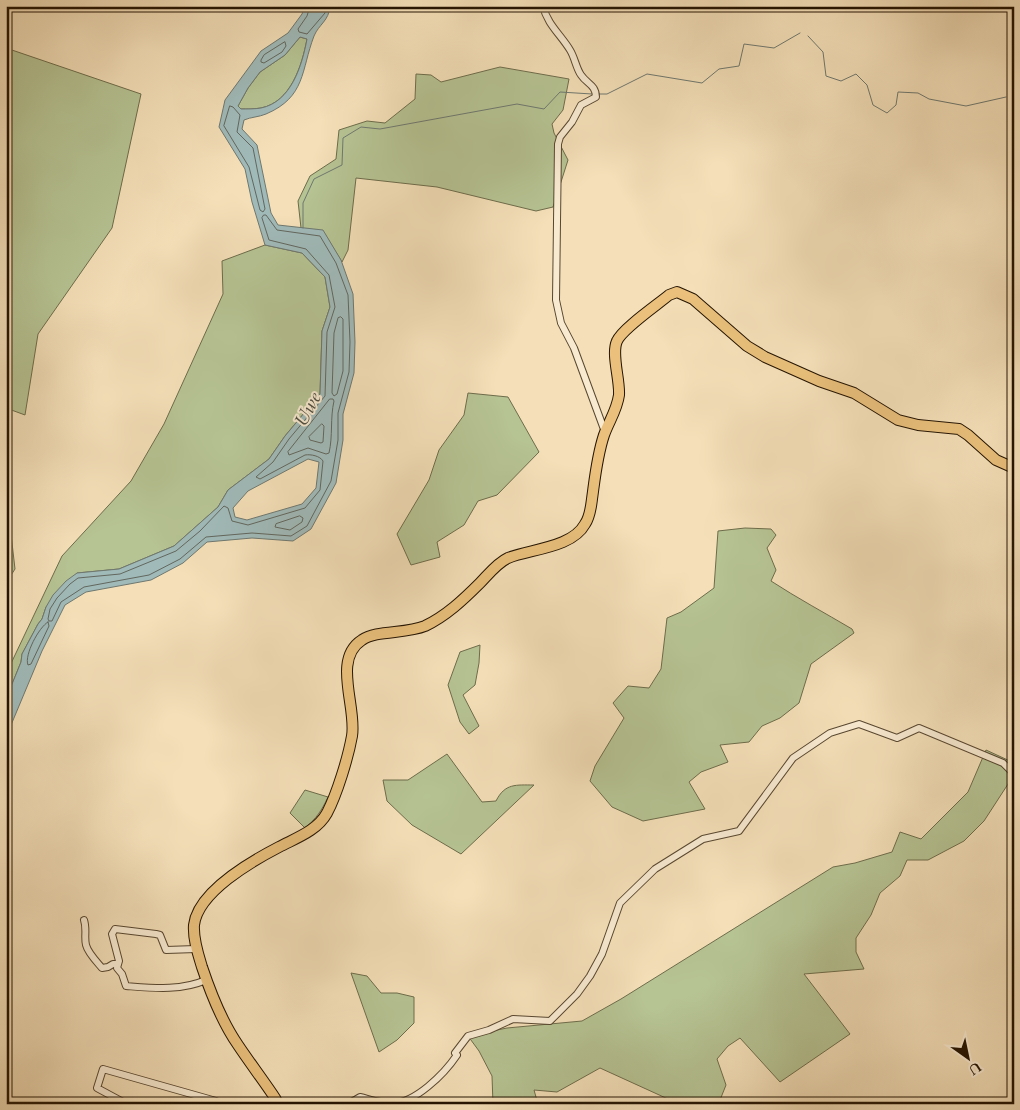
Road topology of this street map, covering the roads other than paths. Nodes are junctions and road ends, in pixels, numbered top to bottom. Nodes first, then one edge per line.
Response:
1 (543, 6) edge
2 (605, 432) junction
3 (1014, 468) edge
4 (1014, 774) edge
5 (84, 920) dead end
6 (196, 949) junction
7 (118, 964) junction
8 (206, 980) junction
9 (124, 1104) edge
10 (218, 1104) edge
11 (278, 1104) edge
12 (348, 1104) edge

1 - 2 street
2 - 3 main road
2 - 6 main road
4 - 12 street
5 - 7 street
6 - 7 street
6 - 8 main road
7 - 8 street
8 - 11 main road
9 - 10 street

